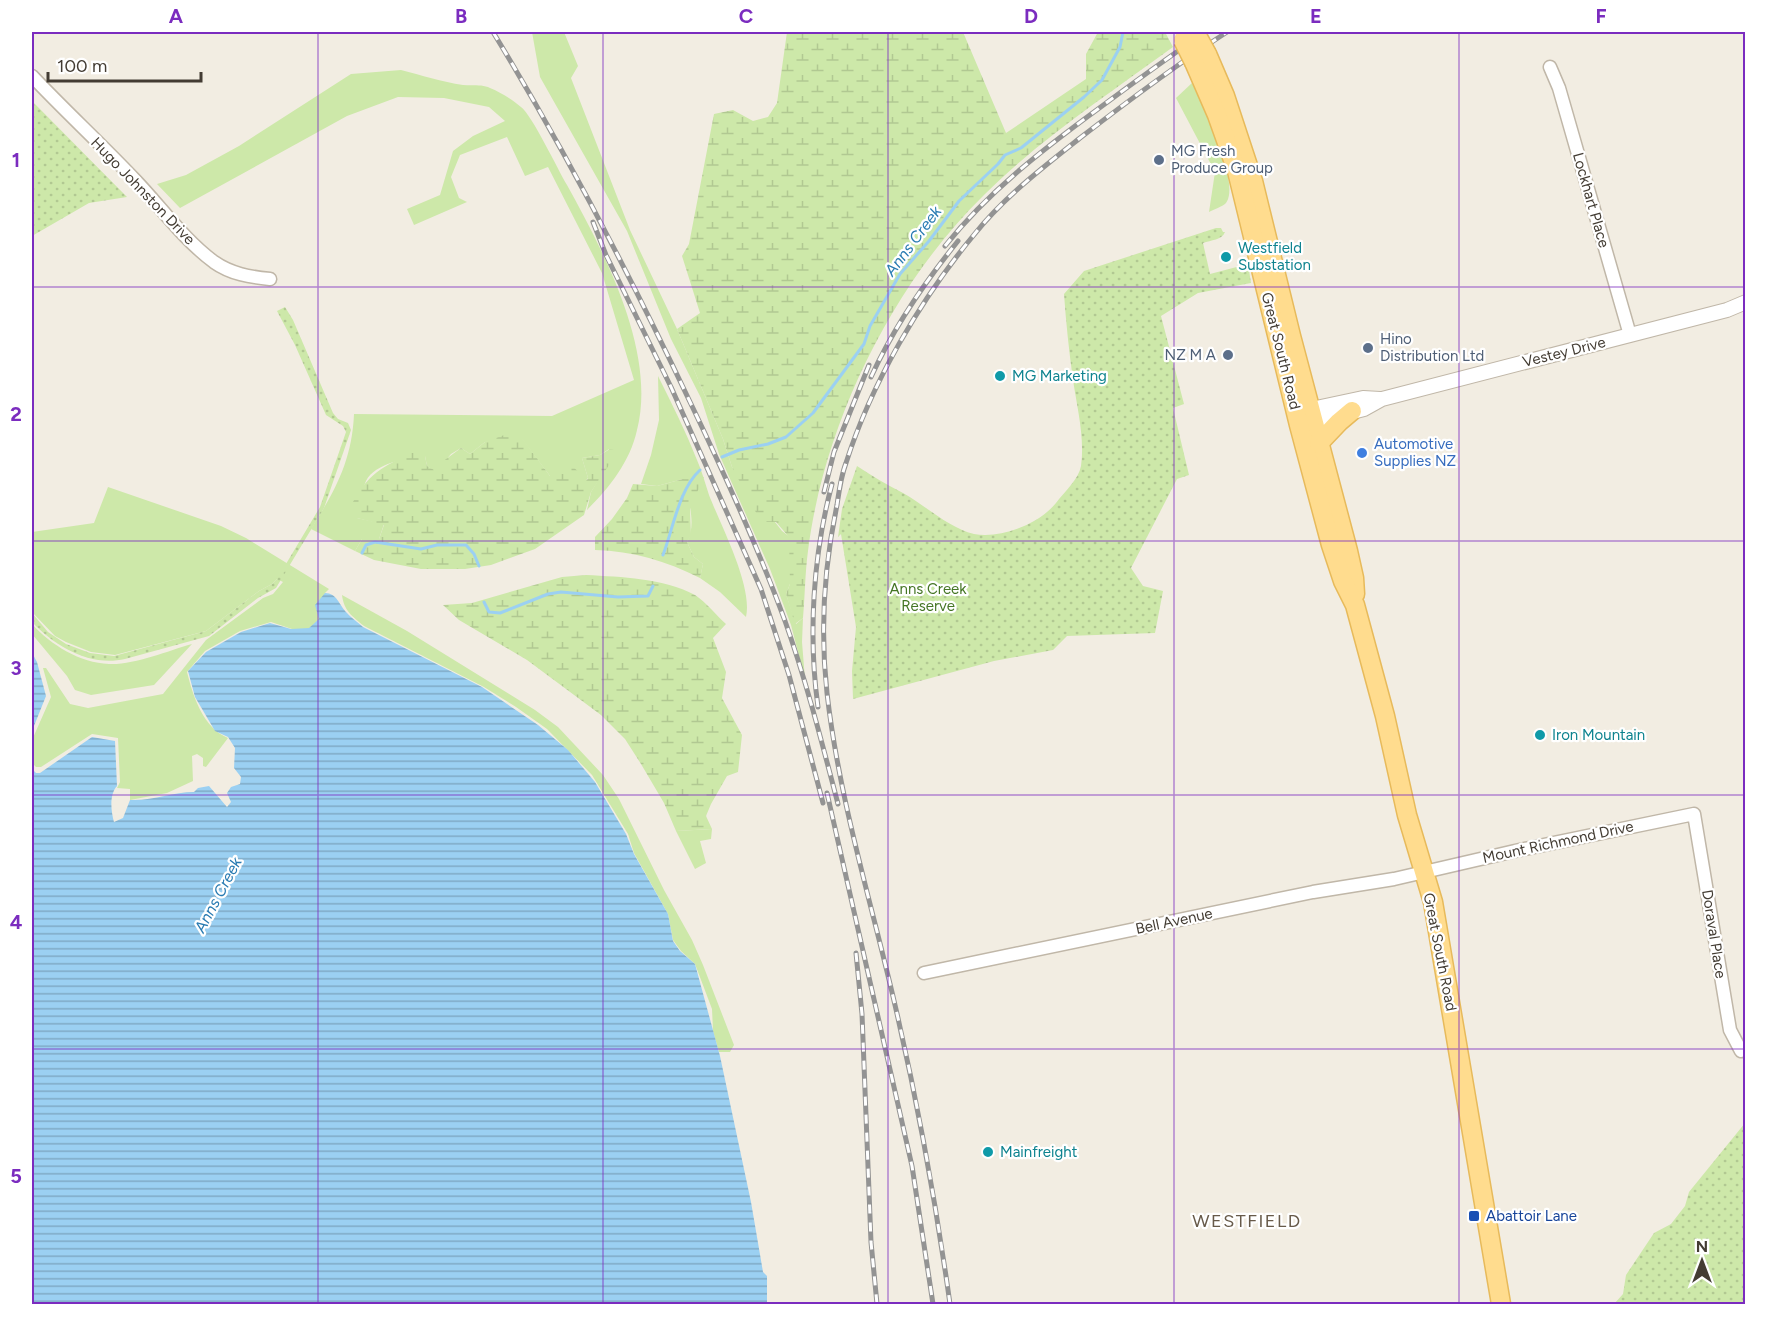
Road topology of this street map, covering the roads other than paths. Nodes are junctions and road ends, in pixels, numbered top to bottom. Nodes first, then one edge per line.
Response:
1 (1187, 34) edge
2 (1550, 67) dead end
3 (32, 76) edge
4 (270, 279) dead end
5 (1746, 302) edge
6 (1630, 335) junction
7 (1382, 399) junction
8 (1352, 411) junction
9 (1305, 417) junction
10 (1319, 443) junction
11 (1355, 605) junction
12 (1694, 814) joint
13 (1423, 872) junction
14 (924, 973) dead end
15 (1741, 1051) dead end
16 (1501, 1305) edge

1 - 9 main road, Great South Road, bridge
2 - 6 street, Lockhart Place
3 - 4 street, Hugo Johnston Drive
5 - 6 street, Vestey Drive
6 - 7 street, Vestey Drive
7 - 8 street, Vestey Drive
7 - 9 street, Vestey Drive
8 - 9 street, Vestey Drive
8 - 10 main road
9 - 10 main road, Great South Road
9 - 11 main road, Great South Road
10 - 11 main road, Great South Road
11 - 13 main road, Great South Road
12 - 13 street, Mount Richmond Drive
12 - 15 street, Doraval Place
13 - 14 street, Bell Avenue
13 - 16 main road, Great South Road

